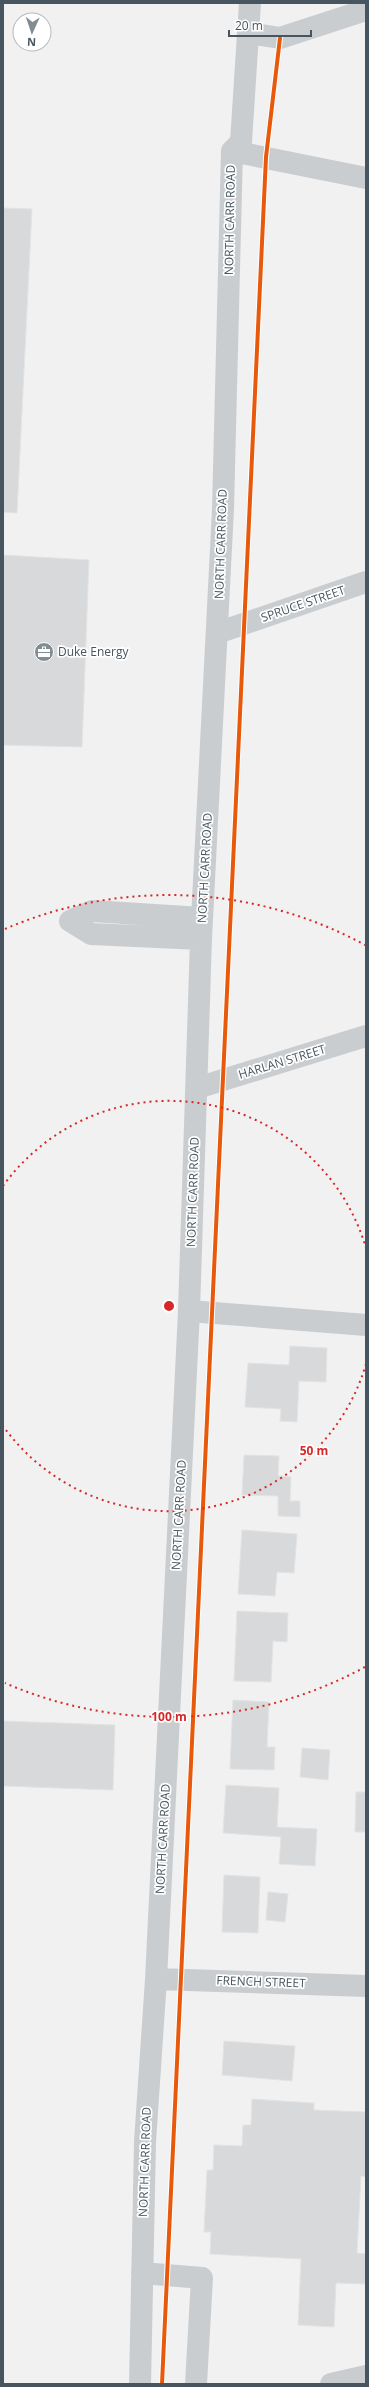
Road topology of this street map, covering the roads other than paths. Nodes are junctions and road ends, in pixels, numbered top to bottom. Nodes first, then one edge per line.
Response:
1 (250, 3) edge
2 (366, 10) edge
3 (249, 33) junction
4 (232, 151) junction
5 (366, 178) edge
6 (366, 582) edge
7 (217, 633) junction
8 (202, 918) junction
9 (201, 939) junction
10 (366, 1036) edge
11 (197, 1088) junction
12 (189, 1311) junction
13 (366, 1325) edge
14 (156, 1979) junction
15 (366, 1986) edge
16 (142, 2273) junction
17 (366, 2376) edge
18 (140, 2384) edge
19 (196, 2384) edge
20 (331, 2384) edge

1 - 3 street, NORTH CARR ROAD
2 - 3 street
3 - 4 street, NORTH CARR ROAD
4 - 5 street
4 - 7 street, NORTH CARR ROAD
6 - 7 street, SPRUCE STREET
7 - 8 street, NORTH CARR ROAD
8 - 9 street, NORTH CARR ROAD
8 - 9 street
9 - 11 street, NORTH CARR ROAD
10 - 11 street, HARLAN STREET
11 - 12 street, NORTH CARR ROAD
12 - 13 street
12 - 14 street, NORTH CARR ROAD
14 - 15 street, FRENCH STREET
14 - 16 street, NORTH CARR ROAD
16 - 18 street, NORTH CARR ROAD
16 - 19 street
17 - 20 street

